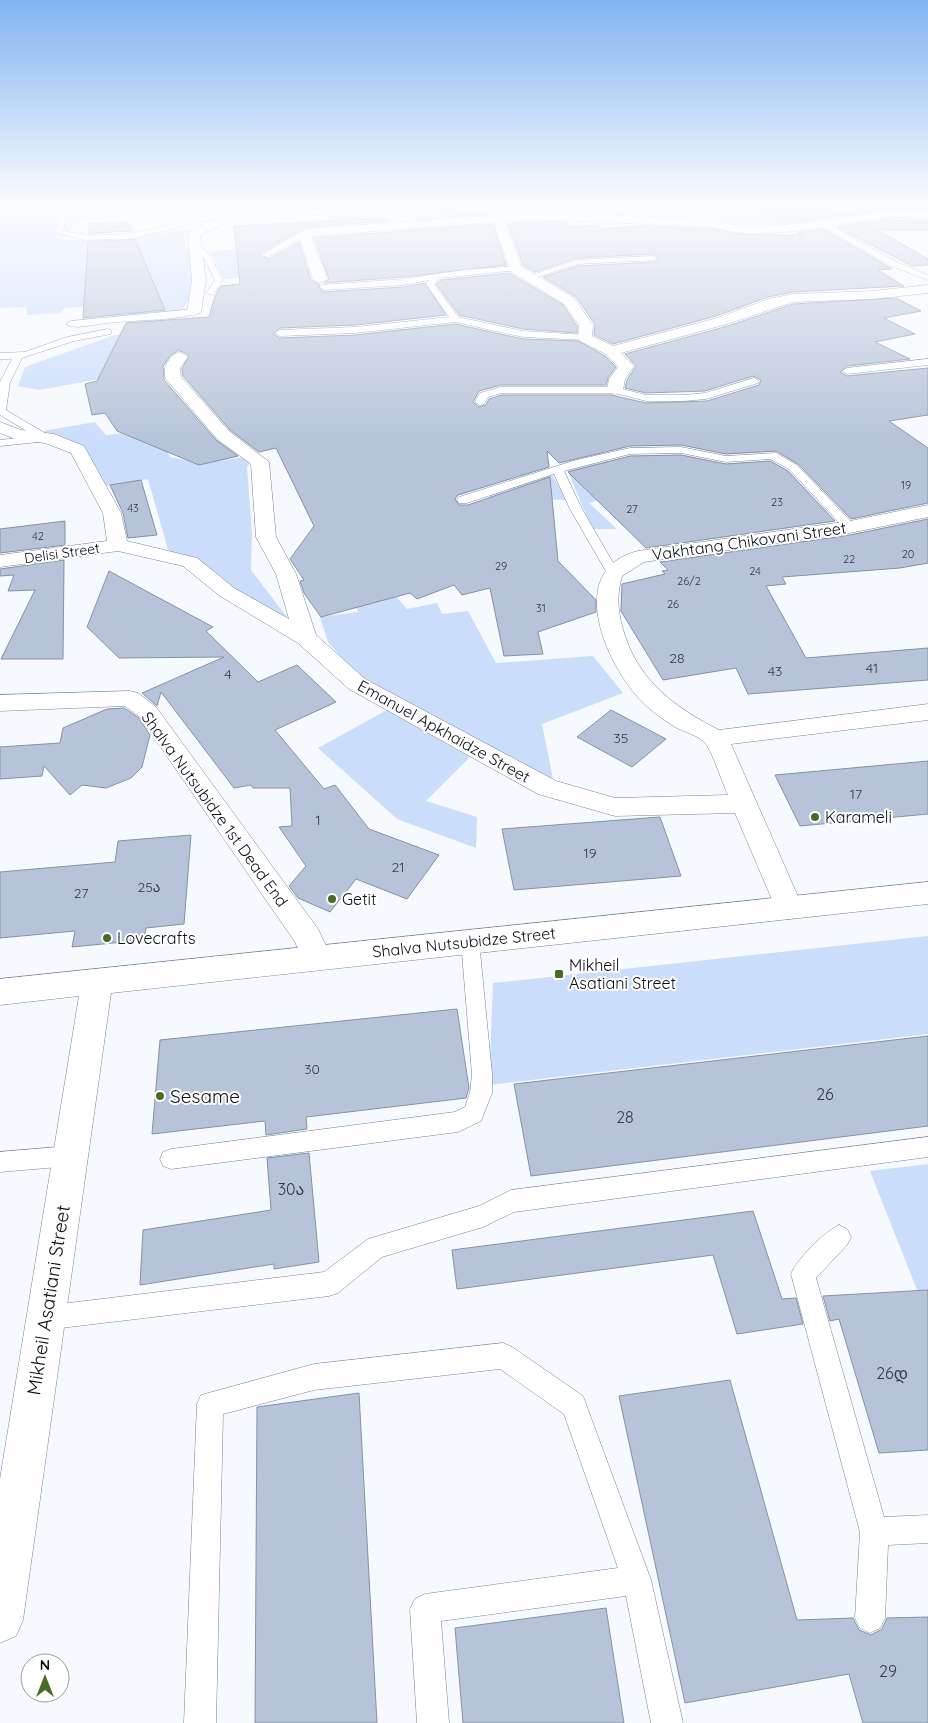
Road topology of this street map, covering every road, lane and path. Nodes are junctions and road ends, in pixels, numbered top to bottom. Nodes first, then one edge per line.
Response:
1 (199, 282) edge
2 (217, 282) edge
3 (333, 282) edge
4 (432, 282) edge
5 (539, 282) edge
6 (322, 283) edge
7 (928, 289) edge
8 (210, 293) dead end
9 (194, 312) joint
10 (455, 319) junction
11 (70, 324) dead end
12 (111, 331) dead end
13 (280, 333) dead end
14 (585, 338) junction
15 (611, 351) junction
16 (0, 356) edge
17 (18, 357) junction
18 (180, 357) dead end
19 (928, 362) edge
20 (847, 371) dead end
21 (754, 381) dead end
22 (615, 390) junction
23 (480, 402) dead end
24 (0, 427) edge
25 (48, 438) junction
26 (0, 442) edge
27 (557, 469) junction
28 (463, 500) dead end
29 (928, 511) edge
30 (850, 528) junction
31 (118, 545) junction
32 (0, 561) edge
33 (613, 573) junction
34 (306, 638) junction
35 (0, 703) edge
36 (928, 712) edge
37 (716, 738) junction
38 (745, 804) junction
39 (928, 893) edge
40 (789, 908) junction
41 (470, 941) junction
42 (317, 958) junction
43 (97, 981) junction
44 (0, 992) edge
45 (928, 1147) edge
46 (70, 1156) junction
47 (171, 1159) dead end
48 (0, 1162) edge
49 (839, 1237) dead end
50 (44, 1318) junction
51 (10, 1487) edge
52 (928, 1529) edge
53 (874, 1532) junction
54 (637, 1580) junction
55 (870, 1618) dead end
56 (0, 1620) edge
57 (200, 1723) edge
58 (433, 1723) edge
59 (667, 1723) edge

1 - 9 street
2 - 8 lane
3 - 6 lane
4 - 10 lane
5 - 14 street
7 - 15 street
9 - 11 lane
10 - 13 lane
10 - 14 lane
12 - 17 lane
14 - 15 street
15 - 22 street
16 - 17 lane
17 - 25 lane
18 - 34 street
19 - 20 lane
21 - 22 lane
22 - 23 lane
24 - 25 street, Delisi Street
25 - 26 lane
25 - 31 street, Delisi Street
27 - 28 lane
27 - 30 lane
27 - 33 lane
29 - 30 street, Vakhtang Chikovani Street
30 - 33 street, Vakhtang Chikovani Street
31 - 32 street, Delisi Street
31 - 34 street, Emanuel Apkhaidze Street
33 - 37 street
34 - 38 street, Emanuel Apkhaidze Street
35 - 42 street, Shalva Nutsubidze 1st Dead End
36 - 37 street
37 - 38 street
38 - 40 street
39 - 40 street, Shalva Nutsubidze Street
40 - 41 street, Shalva Nutsubidze Street
41 - 42 street, Shalva Nutsubidze Street
41 - 47 lane
42 - 43 street, Shalva Nutsubidze Street
43 - 44 street, Shalva Nutsubidze Street
43 - 46 street, Mikheil Asatiani Street
45 - 50 lane
46 - 48 lane
46 - 50 street, Mikheil Asatiani Street
49 - 53 lane
50 - 51 street, Mikheil Asatiani Street
51 - 56 street, Mikheil Asatiani Street
52 - 53 lane
53 - 55 lane
54 - 57 lane
54 - 58 lane
54 - 59 lane

